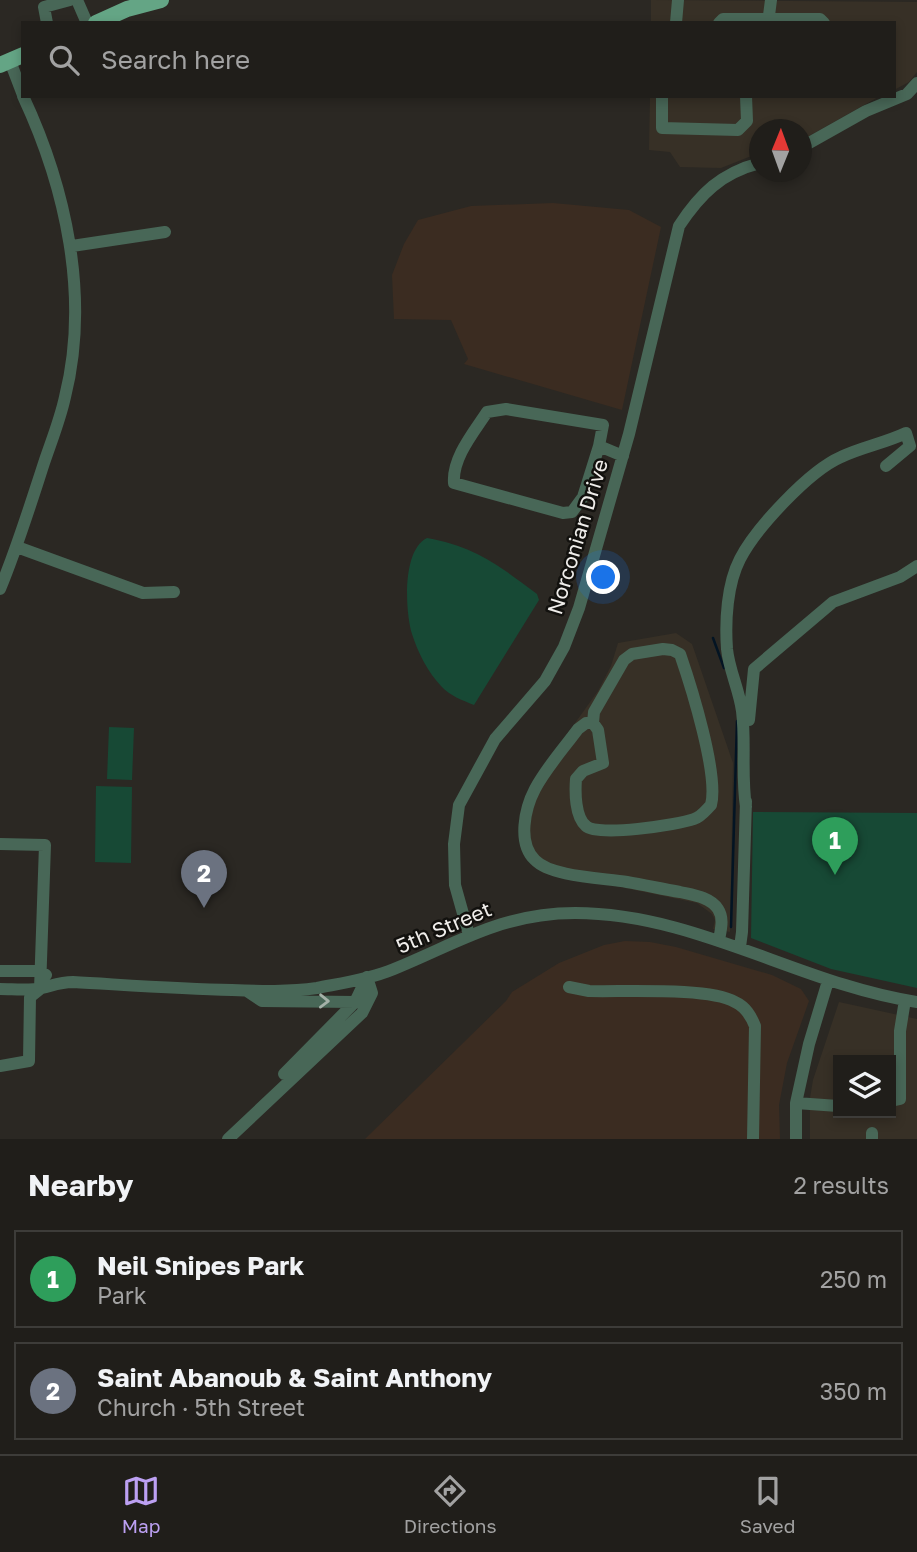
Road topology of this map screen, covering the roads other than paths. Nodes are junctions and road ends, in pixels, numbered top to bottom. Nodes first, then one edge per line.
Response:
1 (70, 0) edge
2 (77, 0) edge
3 (161, 0) edge
4 (678, 0) edge
5 (771, 0) edge
6 (47, 21) edge
7 (86, 21) edge
8 (100, 21) edge
9 (677, 21) edge
10 (721, 21) edge
11 (769, 21) edge
12 (822, 21) edge
13 (11, 60) edge
14 (916, 85) edge
15 (21, 90) edge
16 (24, 98) edge
17 (662, 98) edge
18 (746, 98) edge
19 (812, 141) edge
20 (749, 167) edge
21 (165, 232) dead end
22 (72, 246) junction
23 (599, 446) junction
24 (623, 456) junction
25 (886, 466) dead end
26 (17, 547) junction
27 (917, 566) edge
28 (0, 589) edge
29 (174, 592) dead end
30 (593, 723) junction
31 (746, 807) junction
32 (0, 844) edge
33 (468, 934) junction
34 (719, 940) junction
35 (740, 947) junction
36 (0, 971) edge
37 (40, 971) junction
38 (367, 978) junction
39 (828, 981) junction
40 (59, 982) junction
41 (569, 987) dead end
42 (0, 989) edge
43 (40, 989) junction
44 (246, 990) junction
45 (911, 1001) edge
46 (355, 1002) junction
47 (0, 1066) edge
48 (896, 1099) edge
49 (796, 1103) junction
50 (833, 1106) edge
51 (217, 1139) edge
52 (228, 1139) edge
53 (752, 1139) edge
54 (796, 1139) edge

1 - 6 street
2 - 7 street
3 - 8 main road
4 - 9 street
5 - 11 street
10 - 11 street
11 - 12 street
13 - 15 street
14 - 19 street
16 - 22 street
17 - 18 street
20 - 24 street, Norconian Drive
21 - 22 street
22 - 26 street
23 - 23 street
23 - 24 street
24 - 33 street, Norconian Drive
25 - 31 street
26 - 28 street
26 - 29 street
27 - 31 street
30 - 30 street
30 - 34 street
31 - 35 street
32 - 37 street
33 - 34 street, 5th Street
33 - 38 street, 5th Street
34 - 35 street, 5th Street
35 - 39 street, 5th Street
36 - 37 street
37 - 40 street, 5th Street
37 - 43 street
38 - 44 street, 5th Street
38 - 46 street
38 - 52 street
39 - 45 street, 5th Street
39 - 49 street
40 - 43 street, 5th Street
40 - 44 street, 5th Street
41 - 53 street
42 - 43 street, 5th Street
43 - 47 street
44 -> 46 street
45 - 48 street
46 - 51 street
49 - 50 street
49 - 54 street

